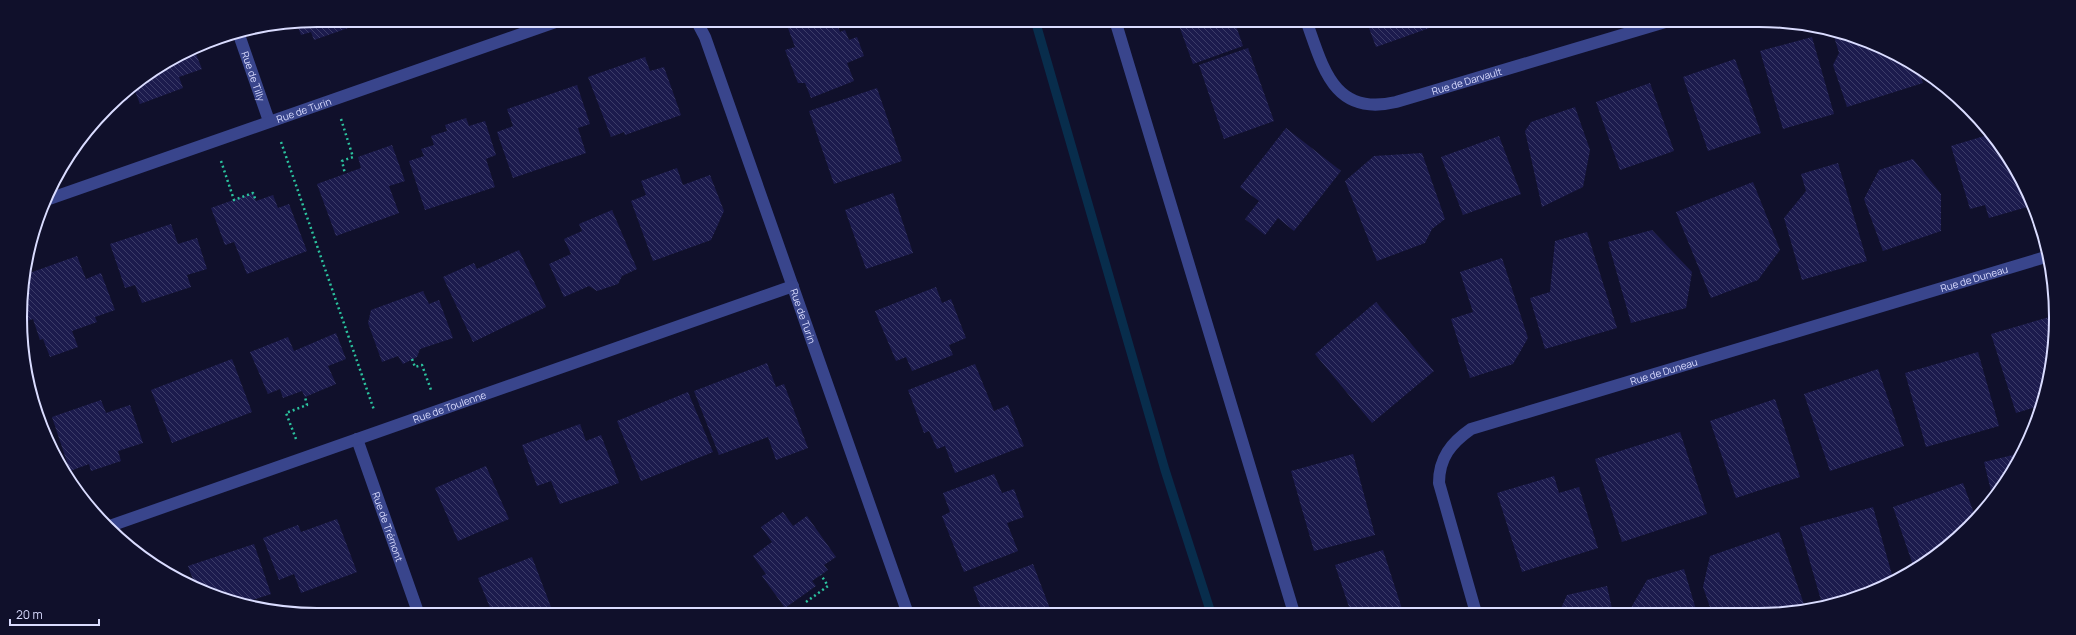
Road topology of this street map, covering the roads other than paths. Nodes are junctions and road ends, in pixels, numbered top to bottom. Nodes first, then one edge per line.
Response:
1 (541, 27) edge
2 (700, 27) edge
3 (1117, 27) edge
4 (1309, 27) edge
5 (1648, 27) edge
6 (240, 38) edge
7 (269, 121) junction
8 (53, 198) edge
9 (2042, 258) edge
10 (793, 286) junction
11 (357, 439) junction
12 (114, 525) edge
13 (417, 608) edge
14 (906, 608) edge
15 (1292, 608) edge
16 (1475, 608) edge

1 - 7 street, Rue de Turin
2 - 10 street, Rue de Turin
3 - 15 street
4 - 5 street, Rue de Darvault
6 - 7 street, Rue de Tilly
7 - 8 street, Rue de Turin
9 - 16 street, Rue de Duneau
10 - 11 street, Rue de Toulenne
10 - 14 street, Rue de Turin
11 - 12 street, Rue de Toulenne
11 - 13 street, Rue de Trémont

